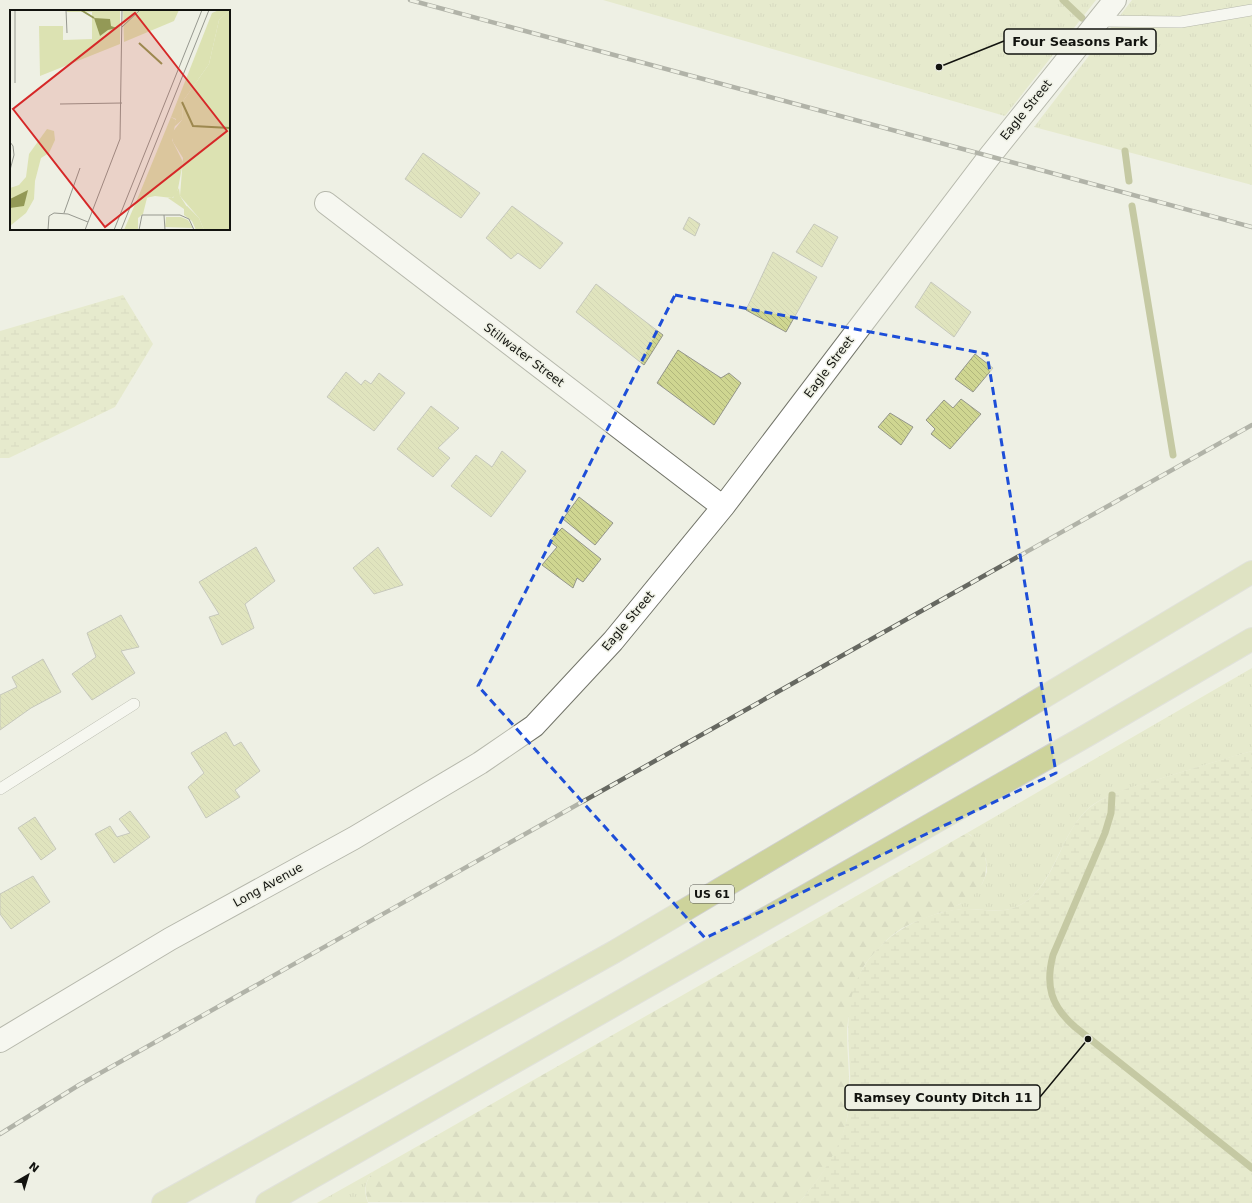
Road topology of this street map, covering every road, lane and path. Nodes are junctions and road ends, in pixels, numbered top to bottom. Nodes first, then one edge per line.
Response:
1 (1115, 0) edge
2 (1252, 10) edge
3 (1099, 21) junction
4 (326, 203) dead end
5 (722, 507) junction
6 (1252, 572) edge
7 (1252, 639) edge
8 (134, 704) dead end
9 (534, 726) joint
10 (0, 789) edge
11 (0, 1041) edge
12 (163, 1203) edge
13 (267, 1203) edge

1 - 3 street, Eagle Street
2 - 3 lane
3 - 5 street, Eagle Street
4 - 5 street, Stillwater Street
5 - 9 street, Eagle Street
6 - 12 main road, US 61
7 - 13 main road
8 - 10 lane
9 - 11 street, Long Avenue

